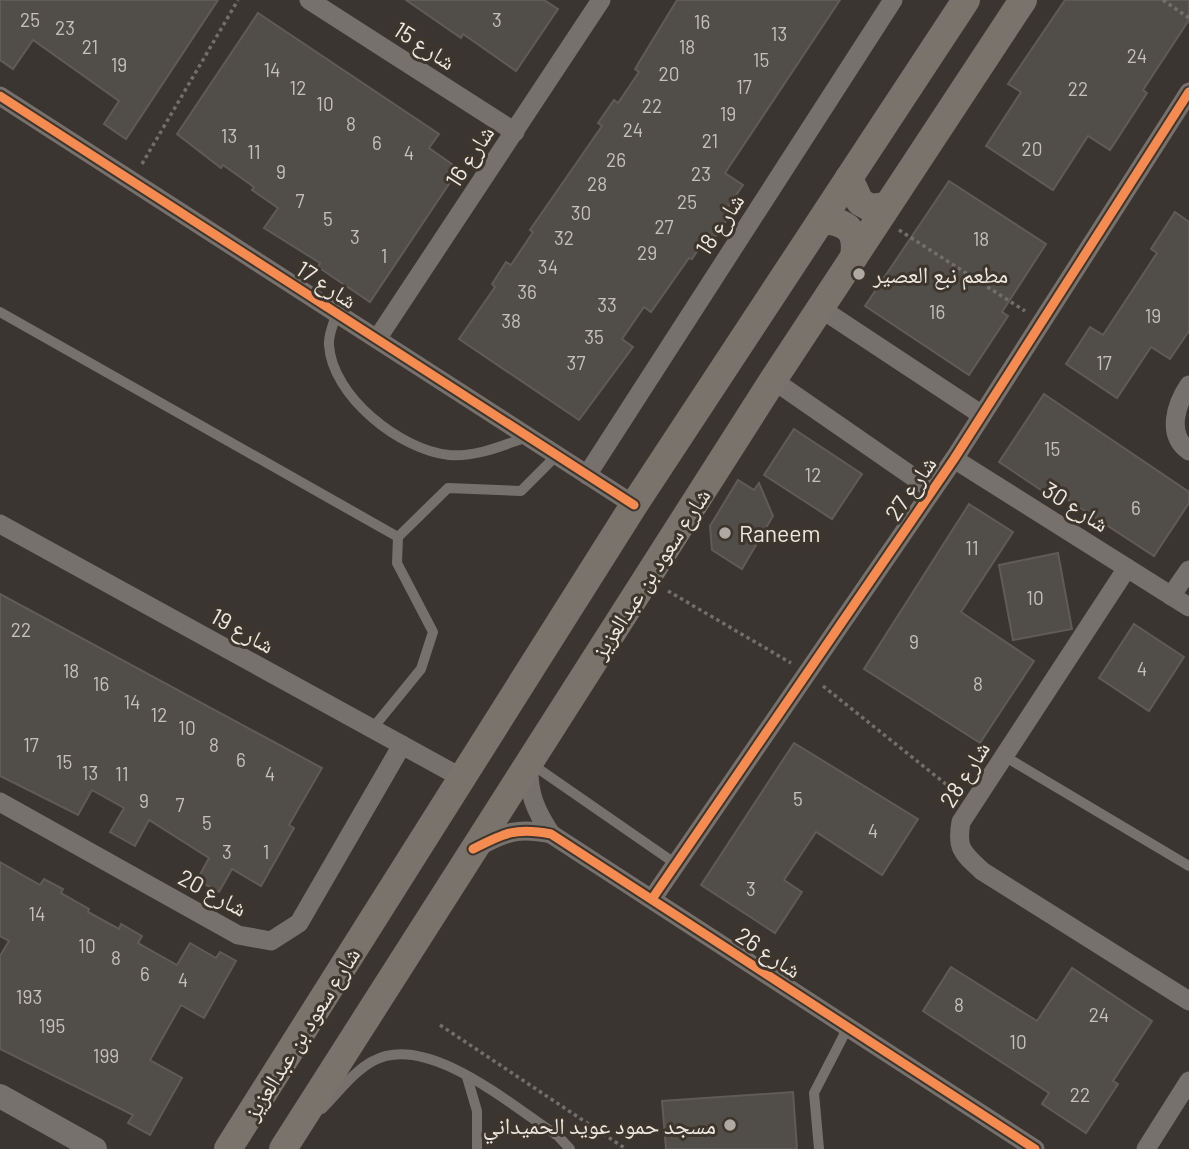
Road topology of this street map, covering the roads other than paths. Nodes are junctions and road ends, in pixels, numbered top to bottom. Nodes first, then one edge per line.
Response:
1 (309, 0) edge
2 (601, 0) edge
3 (893, 0) edge
4 (966, 0) edge
5 (1023, 0) edge
6 (1189, 92) edge
7 (0, 96) edge
8 (514, 132) junction
9 (849, 178) junction
10 (884, 212) junction
11 (822, 220) junction
12 (854, 257) junction
13 (820, 308) junction
14 (0, 312) edge
15 (337, 313) junction
16 (377, 340) junction
17 (773, 380) junction
18 (1189, 384) edge
19 (982, 415) junction
20 (527, 436) junction
21 (1189, 452) edge
22 (557, 455) junction
23 (954, 458) junction
24 (587, 475) junction
25 (932, 490) junction
26 (634, 505) junction
27 (0, 524) edge
28 (398, 537) junction
29 (1127, 568) junction
30 (1189, 570) edge
31 (1171, 596) junction
32 (1189, 607) edge
33 (372, 729) junction
34 (402, 745) junction
35 (1004, 756) junction
36 (529, 763) junction
37 (462, 778) junction
38 (0, 802) edge
39 (551, 834) junction
40 (473, 849) junction
41 (676, 864) junction
42 (1189, 866) edge
43 (652, 899) junction
44 (349, 958) junction
45 (389, 979) junction
46 (1189, 1001) edge
47 (320, 1004) junction
48 (848, 1027) junction
49 (356, 1032) junction
50 (467, 1077) junction
51 (1189, 1081) edge
52 (0, 1096) edge
53 (286, 1145) edge
54 (95, 1149) edge
55 (228, 1149) edge
56 (477, 1149) edge
57 (569, 1149) edge
58 (819, 1149) edge
59 (1035, 1149) edge
60 (1146, 1149) edge

1 - 8 street, شارع 15
2 - 8 street, شارع 16
3 - 24 street, شارع 18
4 - 9 main road, شارع سعود بن عبدالعزيز
5 - 10 main road, شارع سعود بن عبدالعزيز
6 - 19 street, شارع 27
7 - 15 street, شارع 17
8 - 16 street, شارع 16
9 - 10 main road
9 - 11 main road, شارع سعود بن عبدالعزيز
10 - 12 main road, شارع سعود بن عبدالعزيز
11 - 12 main road
11 - 26 main road, شارع سعود بن عبدالعزيز
12 - 13 main road, شارع سعود بن عبدالعزيز
13 - 17 main road, شارع سعود بن عبدالعزيز
13 - 19 street
14 - 28 lane
15 - 16 street, شارع 17
15 - 20 lane
16 - 20 street, شارع 17
17 - 25 street, شارع 27
17 - 36 main road, شارع سعود بن عبدالعزيز
18 - 21 street
19 - 23 street, شارع 27
20 - 22 street, شارع 17
22 - 24 street, شارع 17
22 - 28 lane
23 - 25 street, شارع 27
23 - 29 street, شارع 30
24 - 26 street, شارع 17
25 - 41 street, شارع 27
26 - 37 main road, شارع سعود بن عبدالعزيز
27 - 33 street, شارع 19
28 - 33 lane
29 - 31 street, شارع 30
29 - 35 street, شارع 28
30 - 31 street
31 - 32 street, شارع 30
33 - 34 street, شارع 19
34 - 37 street, شارع 19
34 - 38 street, شارع 20
35 - 42 lane
35 - 46 street, شارع 28
36 - 39 street, شارع 26
36 - 40 main road, شارع سعود بن عبدالعزيز
36 - 41 lane
37 - 44 main road, شارع سعود بن عبدالعزيز
39 - 40 street, شارع 26
39 - 43 street, شارع 26
40 - 45 main road, شارع سعود بن عبدالعزيز
41 - 43 street, شارع 27
43 - 48 street, شارع 26
44 - 45 main road
44 - 47 main road, شارع سعود بن عبدالعزيز
45 - 49 main road, شارع سعود بن عبدالعزيز
47 - 49 main road
47 - 55 main road, شارع سعود بن عبدالعزيز
48 - 58 lane
48 - 59 street, شارع 26
49 - 53 main road, شارع سعود بن عبدالعزيز
50 - 53 lane
50 - 56 lane
50 - 57 lane
51 - 60 street
52 - 54 street

